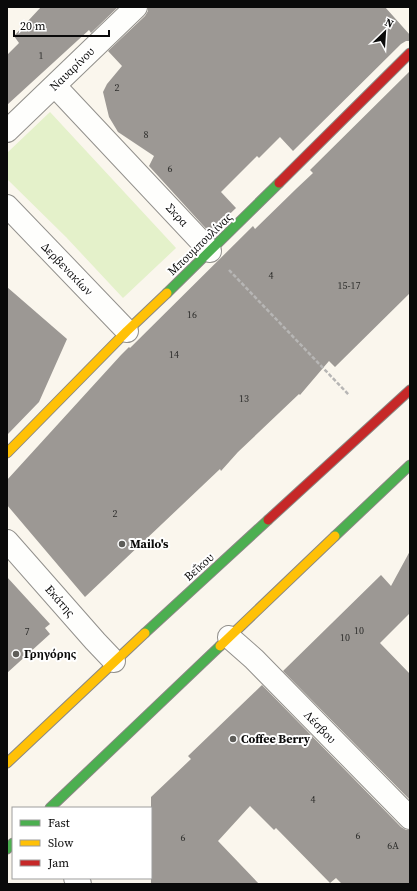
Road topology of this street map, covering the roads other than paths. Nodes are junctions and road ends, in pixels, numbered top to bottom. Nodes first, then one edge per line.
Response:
1 (136, 7) edge
2 (410, 53) edge
3 (55, 86) junction
4 (7, 131) edge
5 (7, 206) edge
6 (210, 251) junction
7 (127, 331) junction
8 (410, 390) edge
9 (7, 453) edge
10 (410, 465) edge
11 (7, 541) edge
12 (229, 637) junction
13 (114, 660) junction
14 (7, 763) edge
15 (51, 807) edge
16 (410, 818) edge

1 - 3 street, Ναυαρίνου
2 - 6 main road, Μπουμπουλίνας
3 - 4 street, Ναυαρίνου
3 - 6 street, Σκρα
5 - 7 street, Δερβενακίων
6 - 7 main road, Μπουμπουλίνας
7 - 9 main road, Μπουμπουλίνας
8 - 13 main road, Βεΐκου
10 - 12 main road
11 - 13 street, Εκάτης
12 - 15 main road
12 - 16 street, Λέσβου
13 - 14 main road, Βεΐκου

